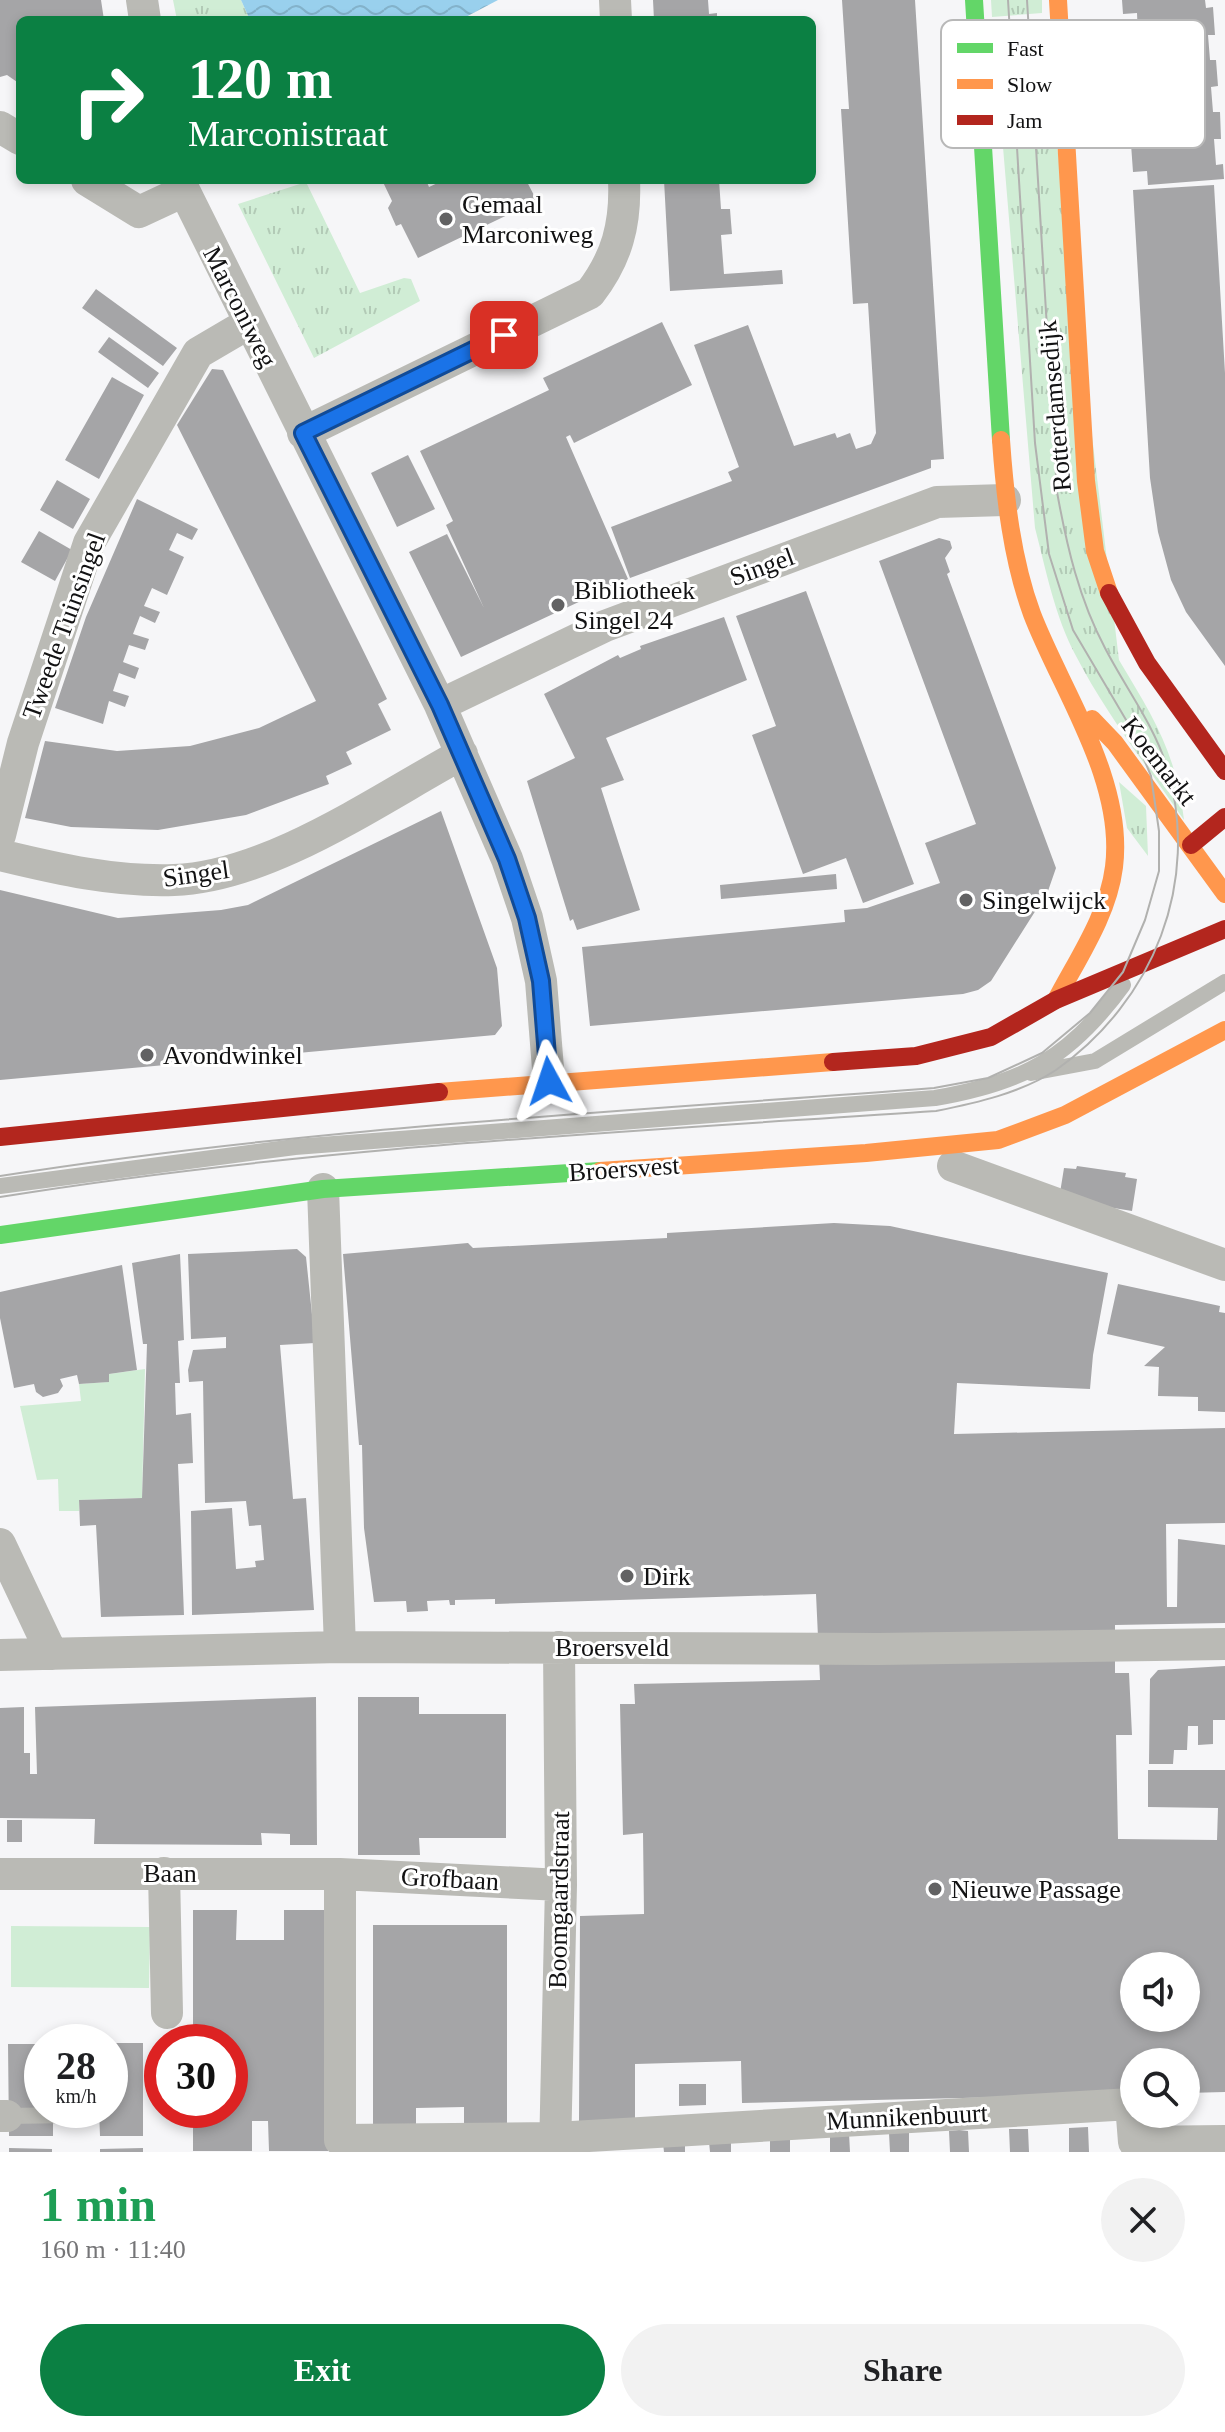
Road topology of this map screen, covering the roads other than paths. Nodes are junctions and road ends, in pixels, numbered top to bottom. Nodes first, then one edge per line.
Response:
1 (974, 0) edge
2 (1058, 0) edge
3 (975, 20) edge
4 (1059, 20) edge
5 (983, 148) edge
6 (1065, 148) edge
7 (94, 184) edge
8 (624, 184) edge
9 (181, 186) edge
10 (249, 323) junction
11 (303, 433) junction
12 (1005, 500) junction
13 (1076, 703) junction
14 (440, 705) junction
15 (462, 754) junction
16 (1225, 771) edge
17 (1225, 817) edge
18 (0, 835) edge
19 (1191, 845) junction
20 (0, 855) edge
21 (1225, 894) edge
22 (1225, 929) edge
23 (1136, 967) junction
24 (1225, 982) edge
25 (1056, 1000) junction
26 (1225, 1030) edge
27 (1022, 1075) junction
28 (549, 1081) junction
29 (0, 1137) edge
30 (953, 1166) dead end
31 (0, 1186) edge
32 (323, 1189) junction
33 (0, 1235) edge
34 (1225, 1265) edge
35 (0, 1544) edge
36 (1225, 1644) edge
37 (340, 1647) junction
38 (559, 1647) junction
39 (52, 1654) junction
40 (0, 1655) edge
41 (164, 1873) junction
42 (0, 1874) edge
43 (340, 1874) junction
44 (561, 1885) junction
45 (167, 2013) dead end
46 (4, 2116) edge
47 (24, 2116) edge
48 (1225, 2141) edge
49 (555, 2145) edge

1 - 3 main road, Rotterdamsedijk
2 - 4 main road, Rotterdamsedijk
5 - 12 main road, Rotterdamsedijk
6 - 16 main road, Rotterdamsedijk
7 - 9 street
8 - 11 street
9 - 10 street, Marconiweg
10 - 11 street, Marconiweg
10 - 18 street, Tweede Tuinsingel
11 - 14 street, Marconiweg
12 - 13 main road, Rotterdamsedijk
12 - 14 street, Singel
13 - 19 main road, Koemarkt
13 - 25 main road
14 - 15 street, Marconiweg
15 - 20 street, Singel
15 - 28 street, Marconiweg
17 - 19 main road
19 - 21 main road, Koemarkt
22 - 23 main road
23 - 25 main road
23 - 27 lane, Broersvest
24 - 27 lane, Broersvest
25 - 28 main road
26 - 32 main road, Broersvest
27 - 31 lane, Broersvest
28 - 29 main road
30 - 34 street
32 - 33 main road, Broersvest
32 - 37 street
35 - 39 street
36 - 38 street, Broersveld
37 - 38 street, Broersveld
37 - 39 street, Broersveld
38 - 44 street, Boomgaardstraat
39 - 40 street, Broersveld
41 - 42 street, Baan
41 - 43 street, Baan
41 - 45 street
43 - 44 street, Grofbaan
43 - 49 street
44 - 49 street, Boomgaardstraat
46 - 47 lane
48 - 49 street, Munnikenbuurt

